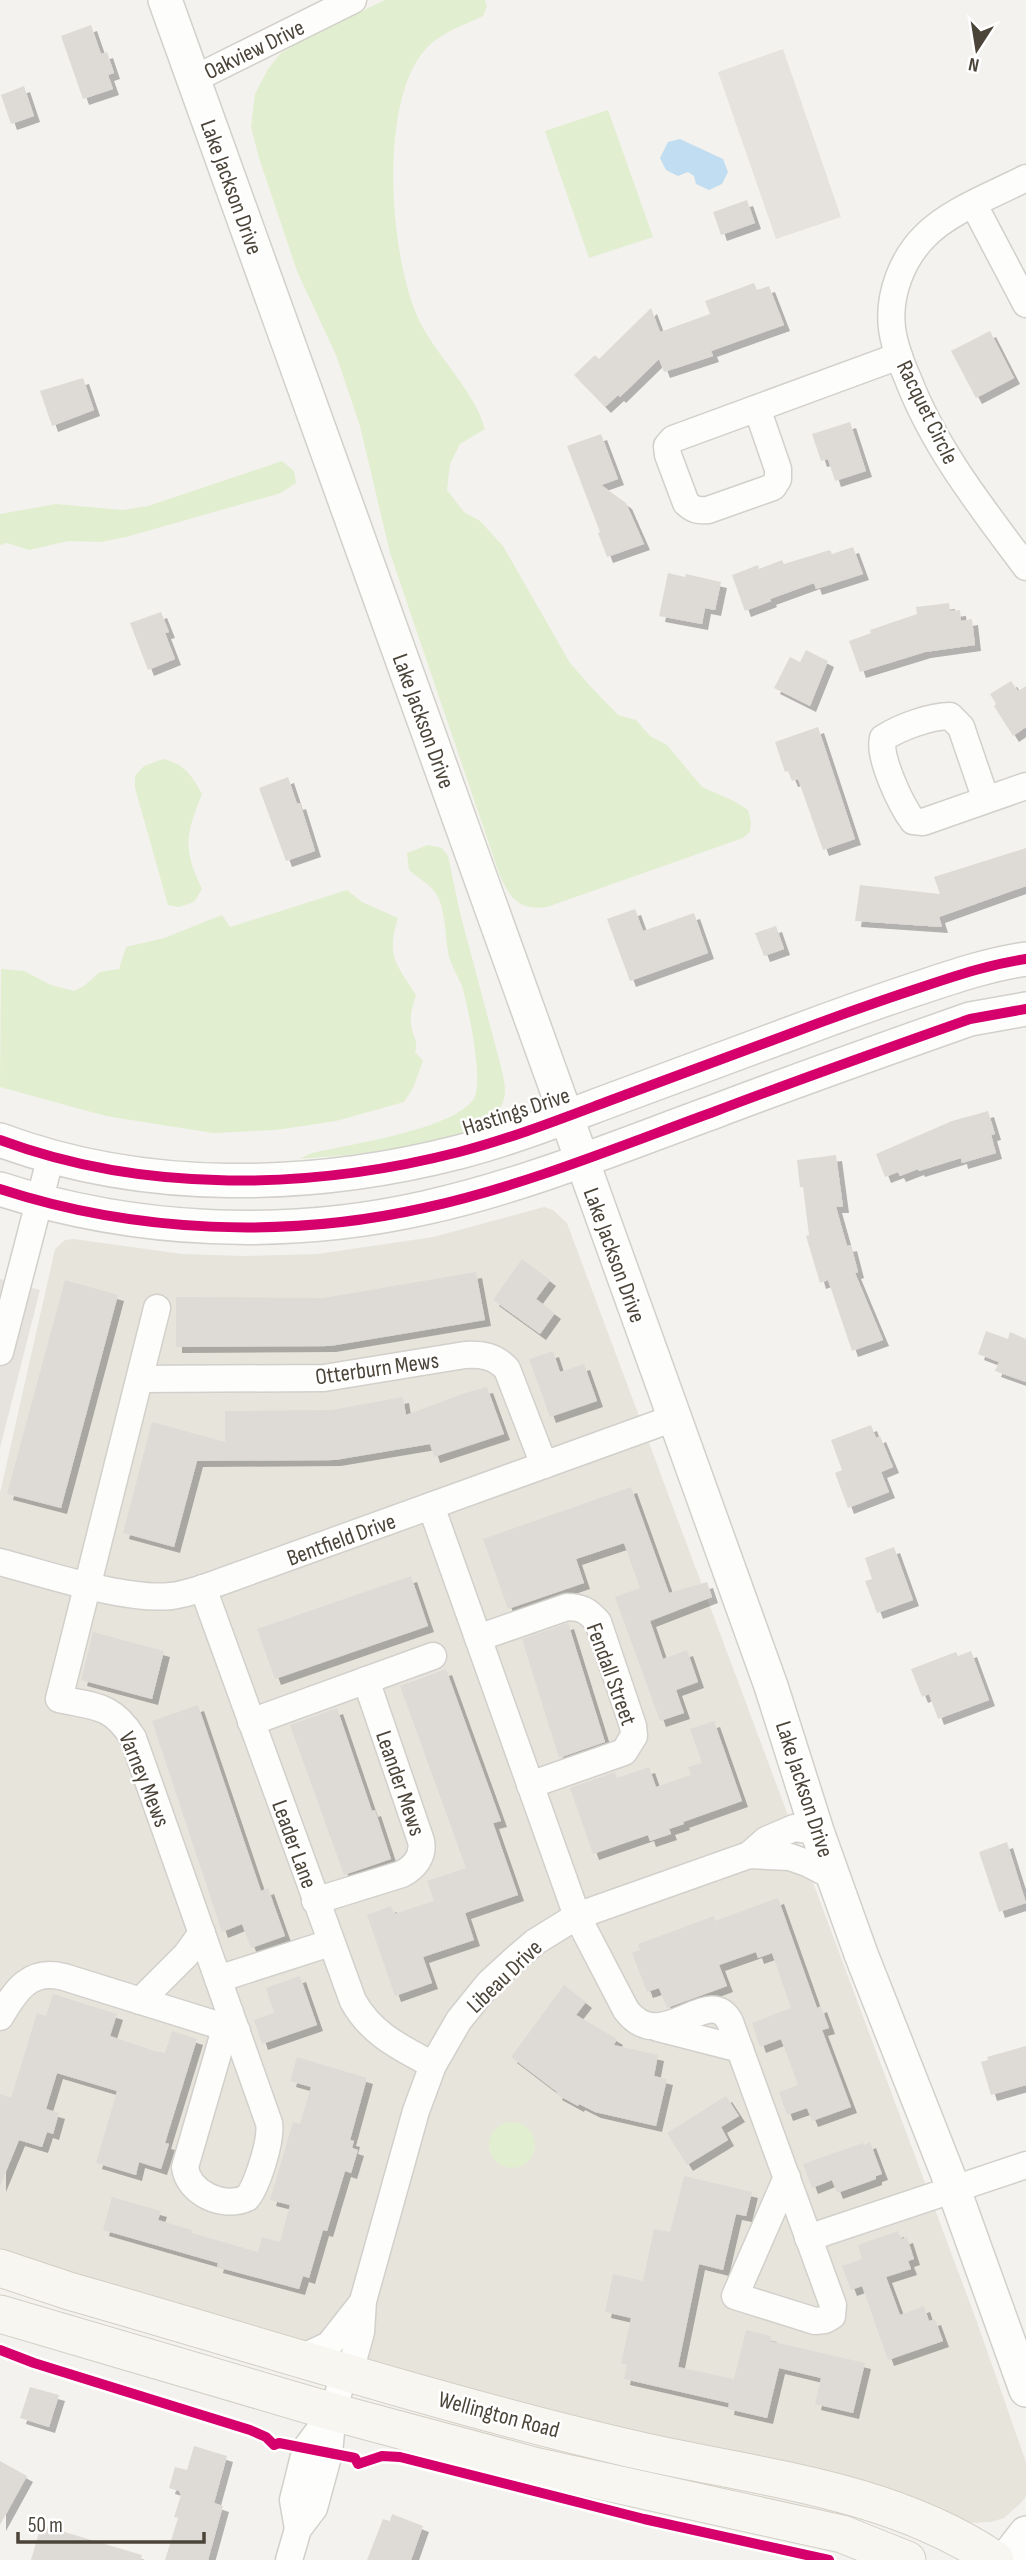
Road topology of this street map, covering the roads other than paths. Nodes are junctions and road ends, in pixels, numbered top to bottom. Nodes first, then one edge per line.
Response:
1 (165, 0) edge
2 (353, 0) edge
3 (194, 79) junction
4 (1026, 178) edge
5 (974, 205) junction
6 (1026, 304) edge
7 (899, 356) junction
8 (757, 408) junction
9 (1026, 567) edge
10 (1026, 786) edge
11 (986, 800) junction
12 (1026, 959) edge
13 (1026, 1009) edge
14 (566, 1118) junction
15 (0, 1140) edge
16 (51, 1156) junction
17 (582, 1161) junction
18 (0, 1189) edge
19 (40, 1200) junction
20 (157, 1308) dead end
21 (0, 1352) edge
22 (139, 1379) junction
23 (674, 1418) junction
24 (544, 1465) junction
25 (431, 1506) junction
26 (0, 1562) edge
27 (89, 1584) junction
28 (203, 1588) junction
29 (478, 1638) junction
30 (433, 1656) dead end
31 (366, 1680) junction
32 (251, 1722) junction
33 (530, 1785) junction
34 (817, 1831) junction
35 (749, 1855) junction
36 (834, 1877) junction
37 (315, 1901) junction
38 (577, 1916) junction
39 (202, 1933) junction
40 (331, 1943) junction
41 (218, 1979) junction
42 (140, 2001) junction
43 (0, 2017) edge
44 (231, 2024) junction
45 (433, 2065) junction
46 (1026, 2165) edge
47 (786, 2177) junction
48 (954, 2190) junction
49 (808, 2238) junction
50 (0, 2268) edge
51 (363, 2301) junction
52 (0, 2314) edge
53 (301, 2358) junction
54 (345, 2371) junction
55 (1026, 2390) edge
56 (333, 2412) junction
57 (1026, 2533) edge
58 (289, 2560) edge
59 (907, 2560) edge
60 (995, 2560) edge
61 (1005, 2560) edge

1 - 3 street, Lake Jackson Drive
2 - 3 street, Oakview Drive
3 - 14 street, Lake Jackson Drive
4 - 5 street, Racquet Circle
5 - 6 street
5 - 7 street, Racquet Circle
7 - 8 street
7 - 9 street, Racquet Circle
8 - 8 street
10 - 11 street
11 - 11 street
12 - 14 street, Hastings Drive
13 - 17 street
14 - 16 street, Hastings Drive
14 - 17 street, Lake Jackson Drive
15 - 16 street, Hastings Drive
16 - 19 street
17 - 19 street
17 - 23 street, Lake Jackson Drive
18 - 19 street
19 - 21 street
20 - 22 street
22 - 24 street, Otterburn Mews
22 - 27 street
23 - 24 street, Bentfield Drive
23 - 34 street, Lake Jackson Drive
24 - 25 street, Bentfield Drive
25 - 28 street, Bentfield Drive
25 - 29 street
26 - 27 street, Bentfield Drive
27 - 28 street, Bentfield Drive
27 - 39 street, Varney Mews
28 - 32 street, Leader Lane
29 - 33 street
29 - 33 street, Fendall Street
30 - 31 street
31 - 32 street
31 - 37 street, Leander Mews
32 - 37 street, Leader Lane
33 - 38 street
34 - 35 street, Libeau Drive
34 - 36 street, Lake Jackson Drive
35 - 36 street, Libeau Drive
35 - 38 street, Libeau Drive
36 - 48 street, Lake Jackson Drive
37 - 40 street, Leader Lane
38 - 45 street, Libeau Drive
38 - 47 street
39 - 41 street, Varney Mews
39 - 42 street
40 - 41 street
40 - 45 street, Leader Lane
41 - 44 street, Varney Mews
42 - 43 street
42 - 44 street
44 - 44 street, Varney Mews
45 - 51 street, Libeau Drive
46 - 48 street
47 - 49 street
47 - 49 street
48 - 49 street
48 - 55 street, Lake Jackson Drive
50 - 53 main road, Wellington Road
51 - 53 street, Libeau Drive
51 - 54 street, Libeau Drive
52 - 56 main road, Wellington Road
53 - 54 main road, Wellington Road
54 - 56 street, Libeau Drive
54 - 60 main road, Wellington Road
56 - 58 street, Libeau Drive
56 - 59 main road, Wellington Road
57 - 61 street

